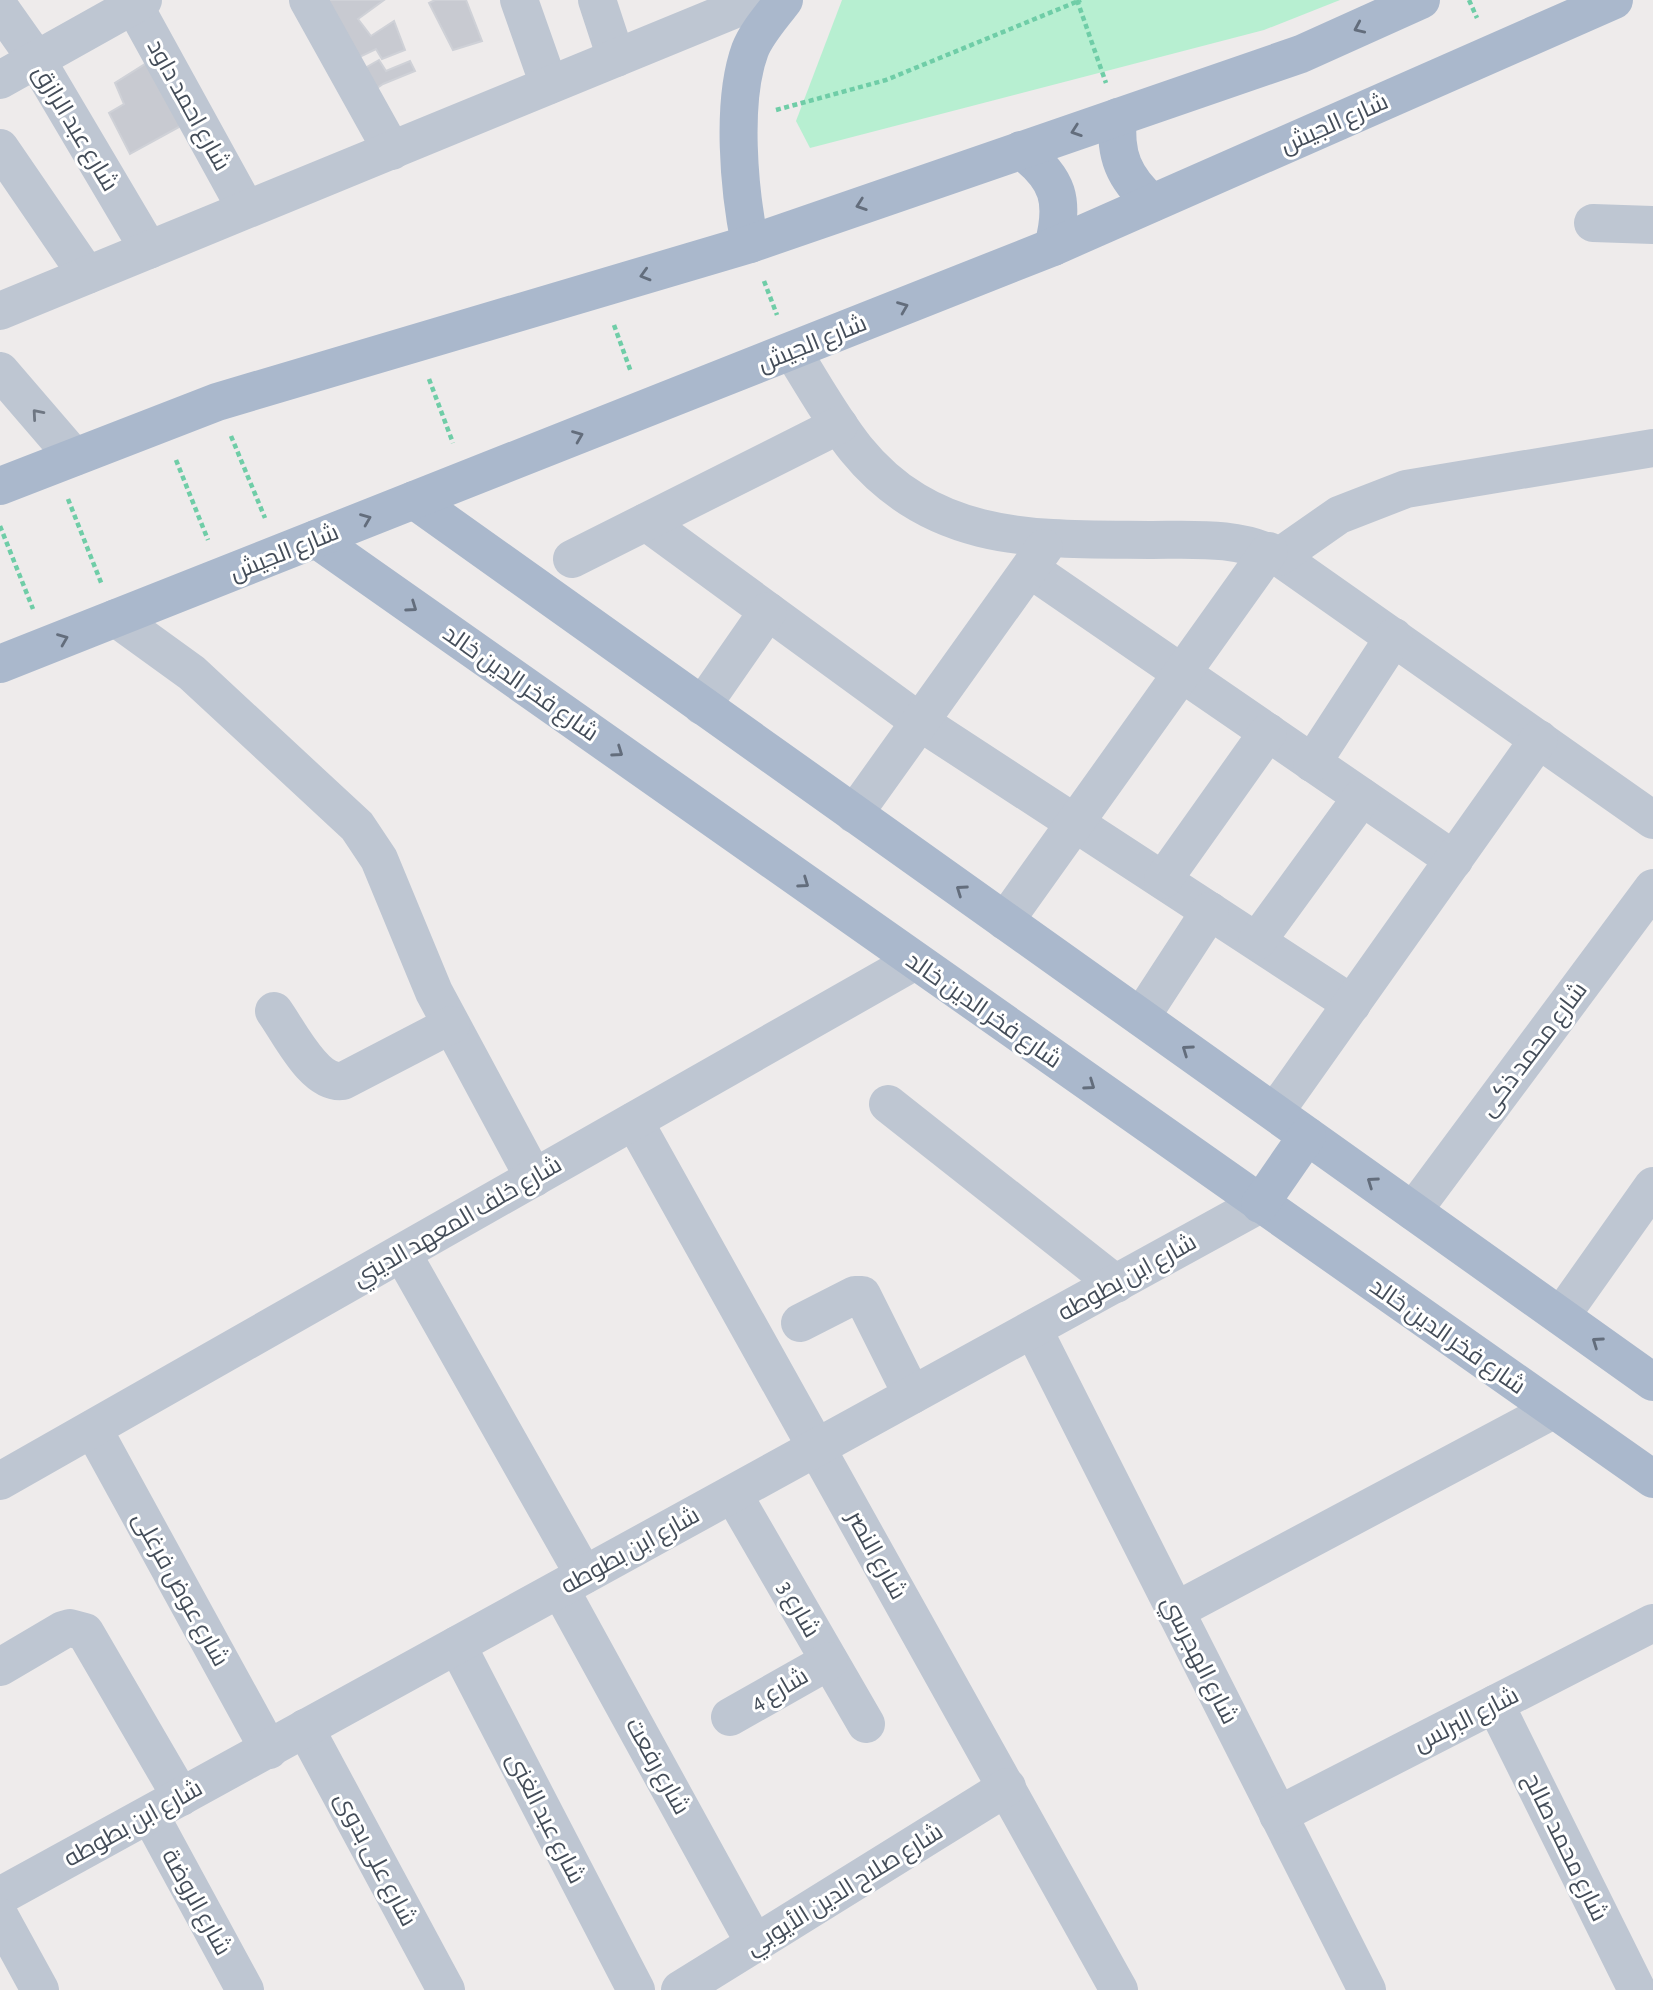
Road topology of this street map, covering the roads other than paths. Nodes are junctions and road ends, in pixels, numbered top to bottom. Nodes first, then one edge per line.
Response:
1 (308, 0) edge
2 (519, 0) edge
3 (597, 0) edge
4 (757, 0) edge
5 (784, 0) edge
6 (1421, 0) edge
7 (1614, 0) edge
8 (136, 2) edge
9 (0, 8) edge
10 (616, 58) junction
11 (36, 59) junction
12 (0, 80) edge
13 (549, 85) junction
14 (1118, 117) junction
15 (0, 148) edge
16 (1021, 150) junction
17 (392, 151) junction
18 (1152, 204) junction
19 (246, 209) junction
20 (1593, 223) dead end
21 (1653, 225) edge
22 (750, 244) junction
23 (1053, 247) junction
24 (149, 250) junction
25 (87, 275) junction
26 (0, 311) edge
27 (792, 351) junction
28 (0, 370) edge
29 (839, 425) junction
30 (1653, 448) edge
31 (64, 461) junction
32 (0, 486) edge
33 (414, 500) junction
34 (646, 522) junction
35 (316, 539) junction
36 (1051, 539) junction
37 (1274, 554) junction
38 (572, 559) dead end
39 (1030, 569) junction
40 (768, 611) junction
41 (116, 618) junction
42 (1394, 637) junction
43 (0, 664) edge
44 (1182, 673) junction
45 (702, 706) junction
46 (920, 722) junction
47 (1268, 732) junction
48 (1539, 739) junction
49 (1312, 763) junction
50 (1362, 797) junction
51 (854, 814) junction
52 (1653, 820) edge
53 (1075, 822) junction
54 (1454, 860) junction
55 (1163, 880) junction
56 (1653, 888) edge
57 (1210, 911) junction
58 (1005, 921) junction
59 (1257, 941) junction
60 (915, 961) junction
61 (1352, 1004) junction
62 (274, 1011) dead end
63 (1140, 1017) junction
64 (452, 1025) junction
65 (888, 1104) dead end
66 (1275, 1112) junction
67 (634, 1121) junction
68 (1307, 1136) junction
69 (534, 1178) junction
70 (1653, 1186) edge
71 (1260, 1204) junction
72 (1413, 1211) junction
73 (402, 1253) junction
74 (1116, 1284) junction
75 (1561, 1316) junction
76 (800, 1323) dead end
77 (1033, 1329) junction
78 (1650, 1374) edge
79 (912, 1395) junction
80 (1553, 1410) junction
81 (93, 1429) junction
82 (817, 1448) junction
83 (1653, 1479) edge
84 (0, 1481) edge
85 (733, 1494) junction
86 (572, 1582) junction
87 (1175, 1611) junction
88 (1653, 1623) edge
89 (457, 1645) junction
90 (2, 1661) edge
91 (829, 1661) junction
92 (1496, 1704) junction
93 (730, 1717) dead end
94 (866, 1724) dead end
95 (305, 1728) junction
96 (269, 1749) junction
97 (1007, 1787) junction
98 (165, 1806) junction
99 (1278, 1815) junction
100 (0, 1896) edge
101 (0, 1917) edge
102 (755, 1944) junction
103 (1115, 1988) edge
104 (40, 1990) edge
105 (245, 1990) edge
106 (446, 1990) edge
107 (636, 1990) edge
108 (680, 1990) edge
109 (1367, 1990) edge
110 (1637, 1990) edge

1 - 17 street
2 - 13 street
3 - 10 street
4 - 10 street
5 - 22 main road
6 -> 14 main road
7 - 18 main road, شارع الجيش
8 - 11 street
8 - 19 street, شارع احمد داود
9 - 11 street, شارع عبد الرازق
10 - 13 street
11 - 12 street
11 - 24 street, شارع عبد الرازق
13 - 17 street
14 -> 16 main road
14 - 18 main road
15 - 25 street
16 -> 22 main road
16 - 23 main road
17 - 19 street
18 - 23 main road, شارع الجيش
19 - 24 street
20 - 21 street
22 -> 31 main road
27 -> 23 main road, شارع الجيش
24 - 25 street
25 - 26 street
27 - 29 street
33 -> 27 main road, شارع الجيش
31 -> 28 street
29 - 34 street
29 - 36 street
30 - 37 street
31 - 32 main road
35 -> 33 main road, شارع الجيش
33 - 45 main road
34 - 38 street
34 - 40 street
35 - 41 main road, شارع الجيش
35 -> 60 main road, شارع فخر الدين خالد
36 - 37 street
36 - 39 street
37 - 42 street
37 - 44 street
39 - 44 street
39 - 46 street
40 - 45 street
40 - 46 street
43 -> 41 main road, شارع الجيش
41 - 64 street
42 - 48 street
42 - 49 street
44 - 47 street
44 - 53 street
45 - 51 main road
46 - 51 street
46 - 53 street
47 - 49 street
47 - 55 street
48 - 52 street
48 - 54 street
49 - 50 street
50 - 54 street
50 - 59 street
58 -> 51 main road
53 - 55 street
53 - 58 street
54 - 61 street
55 - 57 street
56 - 72 street, شارع محمد ذكى
57 - 59 street
57 - 63 street
58 - 63 main road
59 - 61 street
60 - 67 street, شارع خلف المعهد الديني
60 -> 71 main road, شارع فخر الدين خالد
61 - 66 street
62 - 64 street
66 -> 63 main road
64 - 69 street
65 - 74 street
66 - 68 main road
67 - 69 street, شارع خلف المعهد الديني
67 - 82 street, شارع النصر
68 - 71 main road
72 -> 68 main road
69 - 73 street, شارع خلف المعهد الديني
70 - 75 street
71 - 74 street, شارع ابن بطوطه
71 - 80 main road, شارع فخر الدين خالد
72 - 75 main road
73 - 81 street, شارع خلف المعهد الديني
73 - 86 street, شارع رفعت
74 - 77 street, شارع ابن بطوطه
78 -> 75 main road
76 - 79 street
77 - 79 street, شارع ابن بطوطه
77 - 87 street, شارع الهجرسي
79 - 82 street, شارع ابن بطوطه
80 - 83 main road, شارع فخر الدين خالد
80 - 87 street
81 - 84 street, شارع خلف المعهد الديني
81 - 96 street, شارع عوض فرغلى
82 - 85 street, شارع ابن بطوطه
82 - 97 street, شارع النصر
85 - 86 street, شارع ابن بطوطه
85 - 91 street, شارع 3
86 - 89 street, شارع ابن بطوطه
86 - 102 street, شارع رفعت
87 - 99 street, شارع الهجرسي
88 - 92 street, شارع البرلس
89 - 95 street, شارع ابن بطوطه
89 - 107 street, شارع عبد الغنى
90 - 98 street, شارع الروضة
91 - 93 street, شارع 4
91 - 94 street, شارع 3
92 - 99 street, شارع البرلس
92 - 110 street, شارع محمد صالح
95 - 96 street, شارع ابن بطوطه
95 - 106 street, شارع على بدوى
96 - 98 street, شارع ابن بطوطه
97 - 102 street, شارع صلاح الدين الأيوبي
97 - 103 street, شارع النصر
98 - 100 street, شارع ابن بطوطه
98 - 105 street, شارع الروضة
99 - 109 street, شارع الهجرسي
101 - 104 street
102 - 108 street, شارع صلاح الدين الأيوبي

